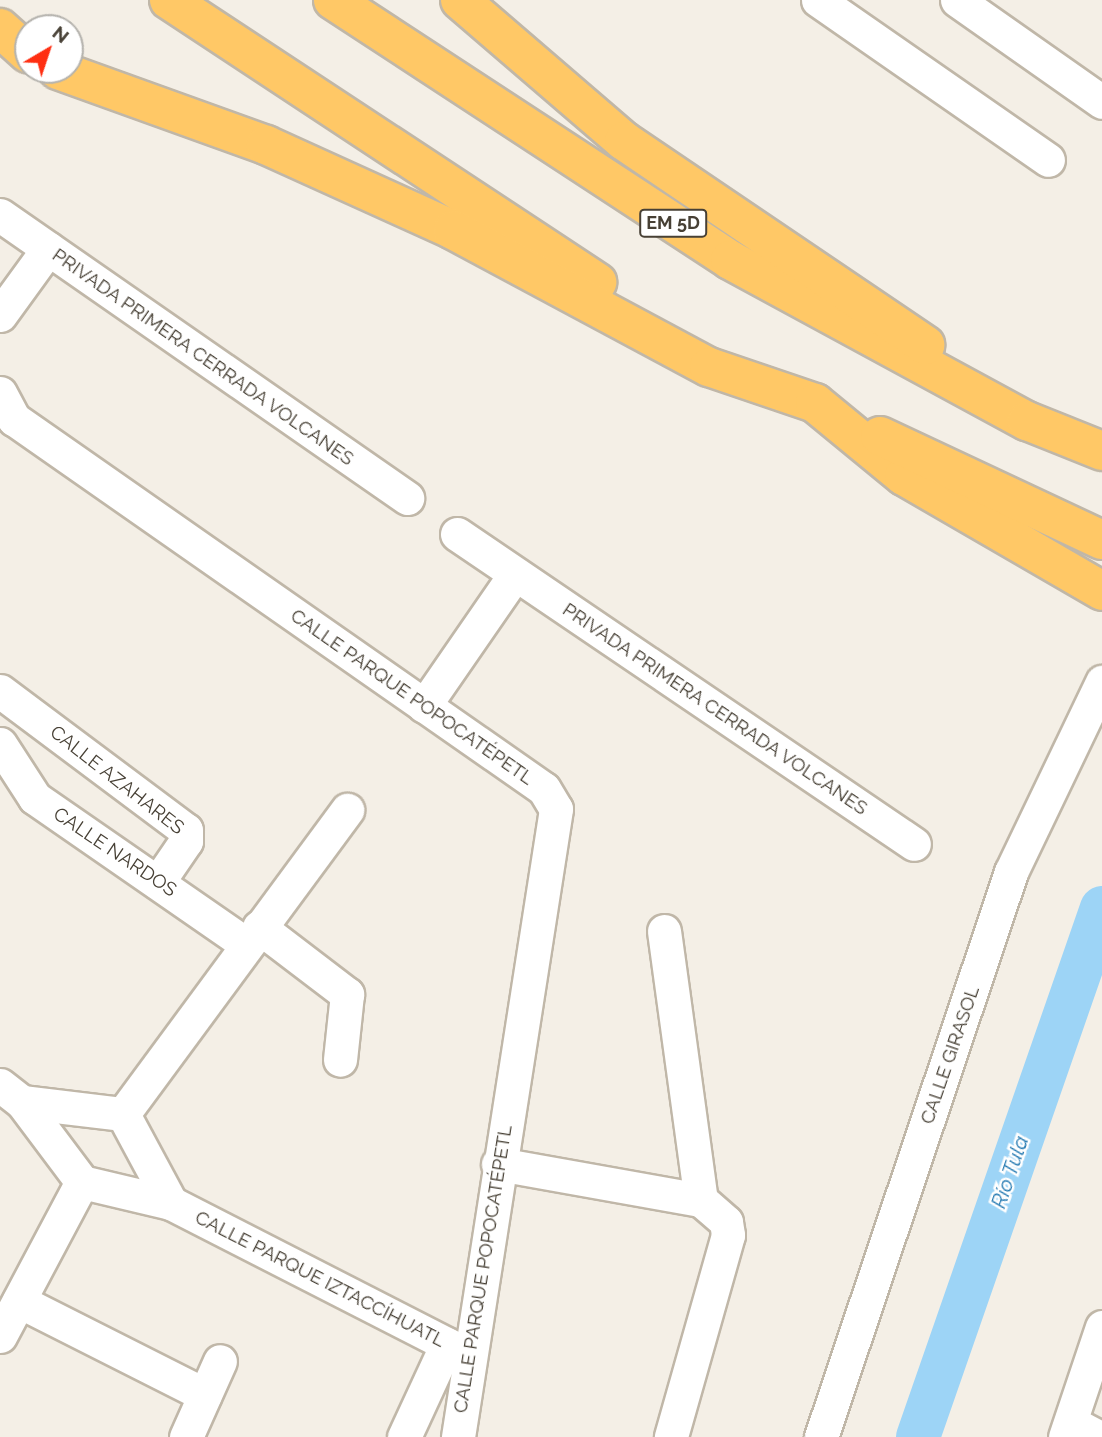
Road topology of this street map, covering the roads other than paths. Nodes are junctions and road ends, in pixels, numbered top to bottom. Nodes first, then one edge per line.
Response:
1 (169, 0) edge
2 (332, 0) edge
3 (460, 0) edge
4 (818, 0) edge
5 (975, 5) edge
6 (0, 28) edge
7 (14, 40) edge
8 (84, 79) edge
9 (1102, 102) edge
10 (1048, 160) dead end
11 (0, 215) edge
12 (48, 249) junction
13 (0, 315) edge
14 (815, 403) junction
15 (5, 411) edge
16 (1027, 421) junction
17 (1102, 451) edge
18 (407, 498) dead end
19 (457, 534) dead end
20 (1102, 540) edge
21 (515, 574) junction
22 (1102, 591) edge
23 (1102, 682) edge
24 (0, 691) edge
25 (424, 706) junction
26 (51, 730) junction
27 (0, 744) edge
28 (16, 775) junction
29 (347, 810) dead end
30 (914, 844) dead end
31 (158, 882) junction
32 (664, 931) dead end
33 (253, 936) junction
34 (340, 1060) dead end
35 (11, 1093) edge
36 (89, 1110) junction
37 (123, 1114) junction
38 (58, 1149) junction
39 (498, 1164) junction
40 (82, 1182) junction
41 (701, 1200) junction
42 (171, 1203) junction
43 (19, 1301) junction
44 (1102, 1327) edge
45 (0, 1336) edge
46 (457, 1349) junction
47 (220, 1362) dead end
48 (205, 1395) junction
49 (1078, 1432) edge
50 (186, 1437) edge
51 (404, 1437) edge
52 (458, 1437) edge
53 (671, 1437) edge
54 (821, 1437) edge

1 - 14 highway
2 - 16 highway, EM 5D
3 - 16 highway
4 - 10 street
5 - 9 street
6 - 7 highway
8 - 14 highway
11 - 12 street, PRIVADA PRIMERA CERRADA VOLCANES
12 - 13 street
12 - 18 street, PRIVADA PRIMERA CERRADA VOLCANES
14 - 20 highway
14 - 22 highway
15 - 25 street, CALLE PARQUE POPOCATÉPETL
16 - 17 highway, EM 5D
19 - 21 street, PRIVADA PRIMERA CERRADA VOLCANES
21 - 25 street
21 - 30 street, PRIVADA PRIMERA CERRADA VOLCANES
23 - 54 street, CALLE GIRASOL
24 - 26 street, CALLE AZAHARES
25 - 39 street, CALLE PARQUE POPOCATÉPETL
26 - 28 street
26 - 31 street, CALLE AZAHARES
27 - 28 street, CALLE NARDOS
28 - 31 street, CALLE NARDOS
29 - 33 street
31 - 33 street, CALLE NARDOS
32 - 41 street
33 - 34 street, CALLE NARDOS
33 - 37 street
35 - 36 street
35 - 38 street
36 - 37 street
36 - 38 street
37 - 42 street, CALLE PARQUE IZTACCÍHUATL
38 - 40 street
39 - 41 street
39 - 46 street, CALLE PARQUE POPOCATÉPETL
40 - 42 street, CALLE PARQUE IZTACCÍHUATL
40 - 43 street
41 - 53 street
42 - 46 street, CALLE PARQUE IZTACCÍHUATL
43 - 45 street
43 - 48 street
44 - 49 street
46 - 51 street
46 - 52 street, CALLE PARQUE POPOCATÉPETL
47 - 48 street
48 - 50 street

